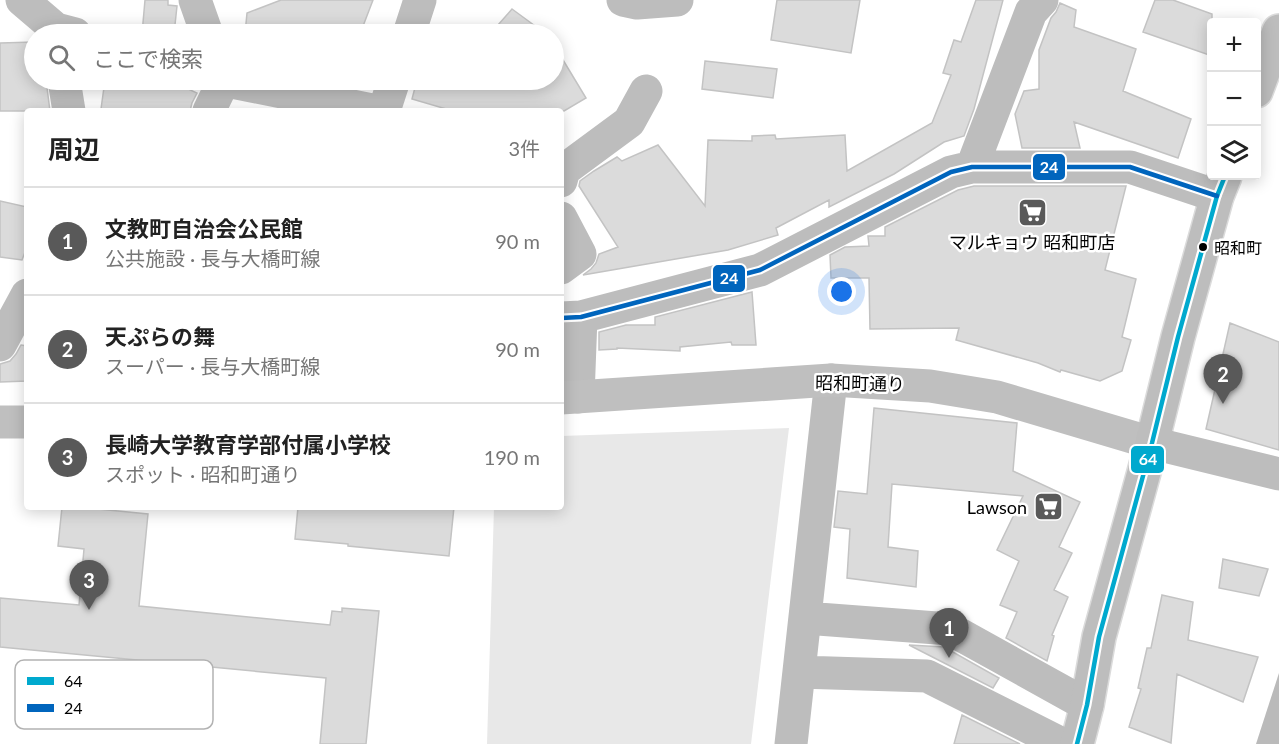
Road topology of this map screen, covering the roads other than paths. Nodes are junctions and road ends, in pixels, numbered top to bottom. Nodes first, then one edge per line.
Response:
1 (22, 0) edge
2 (195, 0) edge
3 (420, 0) edge
4 (623, 0) edge
5 (677, 0) edge
6 (1042, 0) edge
7 (52, 24) edge
8 (203, 24) edge
9 (412, 24) edge
10 (1279, 31) edge
11 (1261, 80) edge
12 (66, 90) edge
13 (218, 90) edge
14 (273, 90) edge
15 (391, 90) edge
16 (646, 91) dead end
17 (69, 108) edge
18 (210, 108) edge
19 (362, 108) edge
20 (385, 108) edge
21 (972, 167) junction
22 (564, 170) edge
23 (1221, 186) edge
24 (564, 224) edge
25 (564, 266) edge
26 (24, 301) edge
27 (571, 317) edge
28 (0, 345) edge
29 (831, 380) junction
30 (569, 397) edge
31 (0, 422) edge
32 (24, 422) edge
33 (1152, 443) junction
34 (1279, 474) edge
35 (805, 618) junction
36 (799, 672) junction
37 (1087, 705) junction
38 (791, 744) edge
39 (1062, 744) edge
40 (1077, 744) edge

1 - 7 street
2 - 8 street
3 - 9 street
4 - 5 street
6 - 21 street
10 - 11 street
12 - 17 street
13 - 18 street
14 - 19 street
15 - 20 street
16 - 22 street
21 - 23 street
21 - 27 street
23 - 33 street
24 - 25 street
26 - 28 street
27 - 30 street
29 - 30 street, 昭和町通り
29 - 33 street, 昭和町通り
29 - 35 street
31 - 32 street
33 - 34 street
33 - 37 street
35 - 36 street
35 - 37 street
36 - 38 street
36 - 39 street
37 - 40 street

